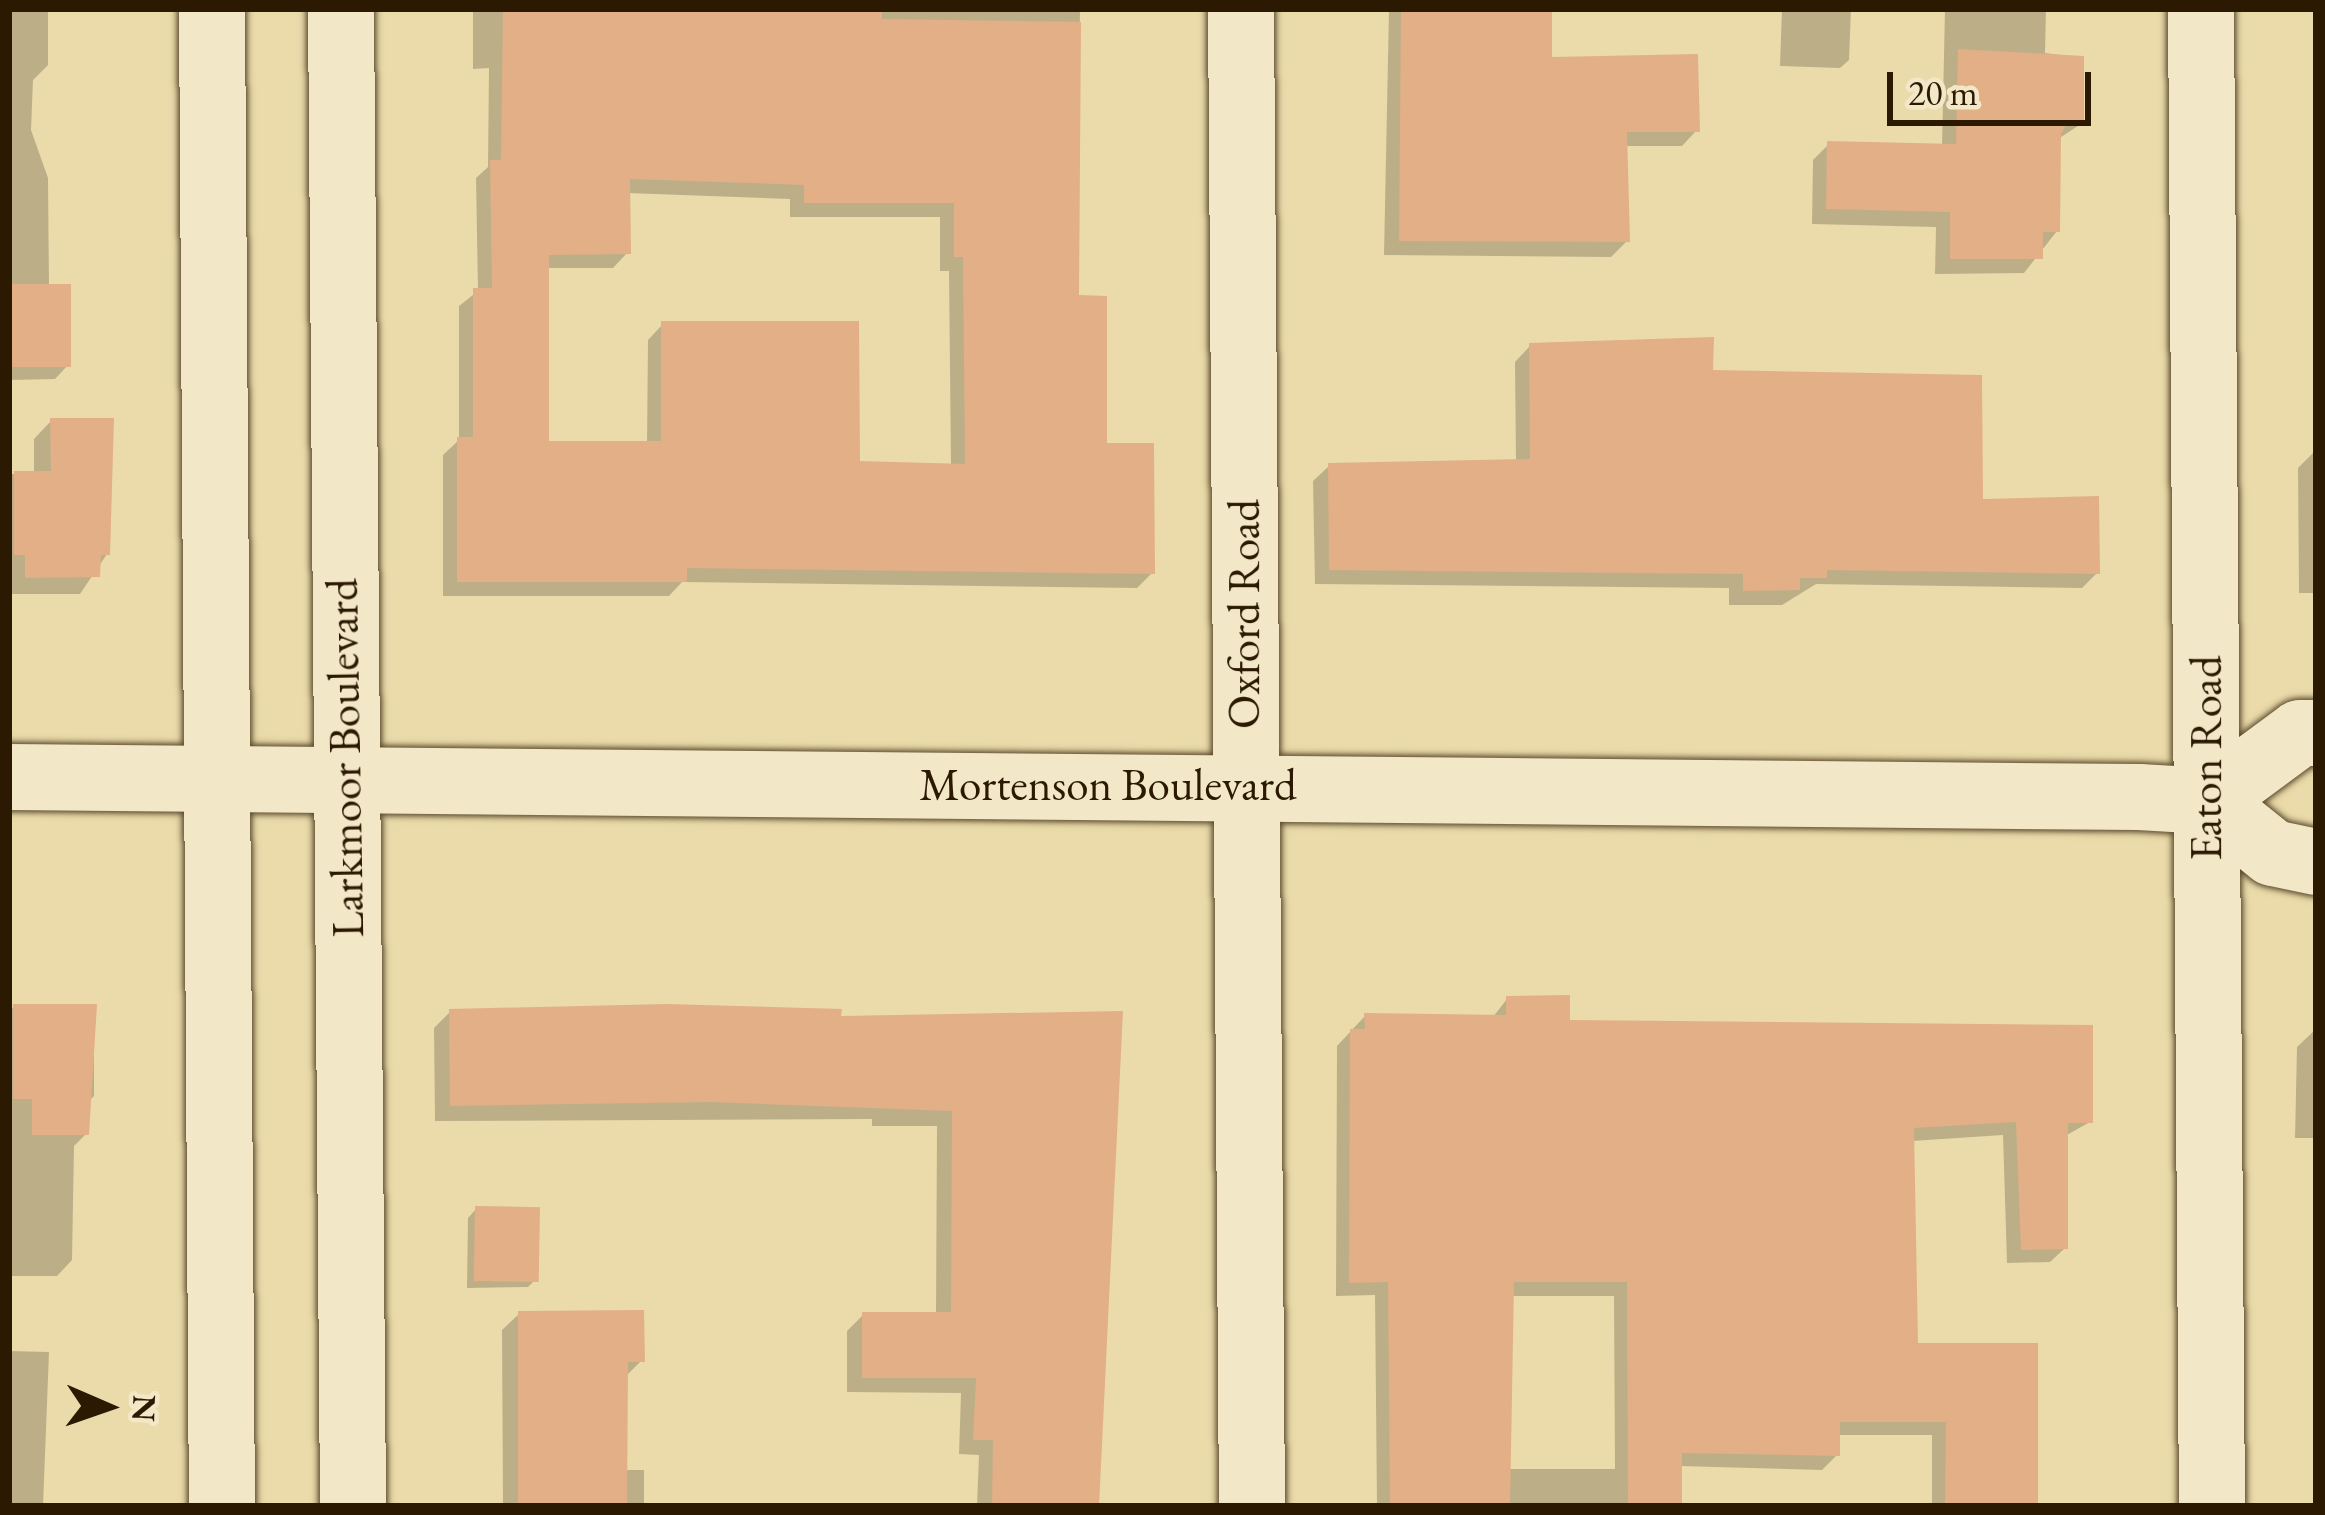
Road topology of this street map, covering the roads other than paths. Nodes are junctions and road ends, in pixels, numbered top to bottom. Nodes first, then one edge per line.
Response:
1 (212, 9) edge
2 (341, 9) edge
3 (1241, 9) edge
4 (2201, 9) edge
5 (2316, 734) edge
6 (9, 776) edge
7 (214, 778) junction
8 (344, 779) junction
9 (1246, 788) junction
10 (2207, 801) junction
11 (2316, 862) edge
12 (222, 1506) edge
13 (353, 1506) edge
14 (1252, 1506) edge
15 (2212, 1506) edge

1 - 7 street
2 - 8 street, Larkmoor Boulevard
3 - 9 street, Oxford Road
4 - 10 street, Eaton Road
5 - 10 street
6 - 7 street, Mortenson Boulevard
7 - 8 street, Mortenson Boulevard
7 - 12 street
8 - 9 street, Mortenson Boulevard
8 - 13 street, Larkmoor Boulevard
9 - 10 street, Mortenson Boulevard
9 - 14 street, Oxford Road
10 - 11 street
10 - 15 street, Eaton Road

